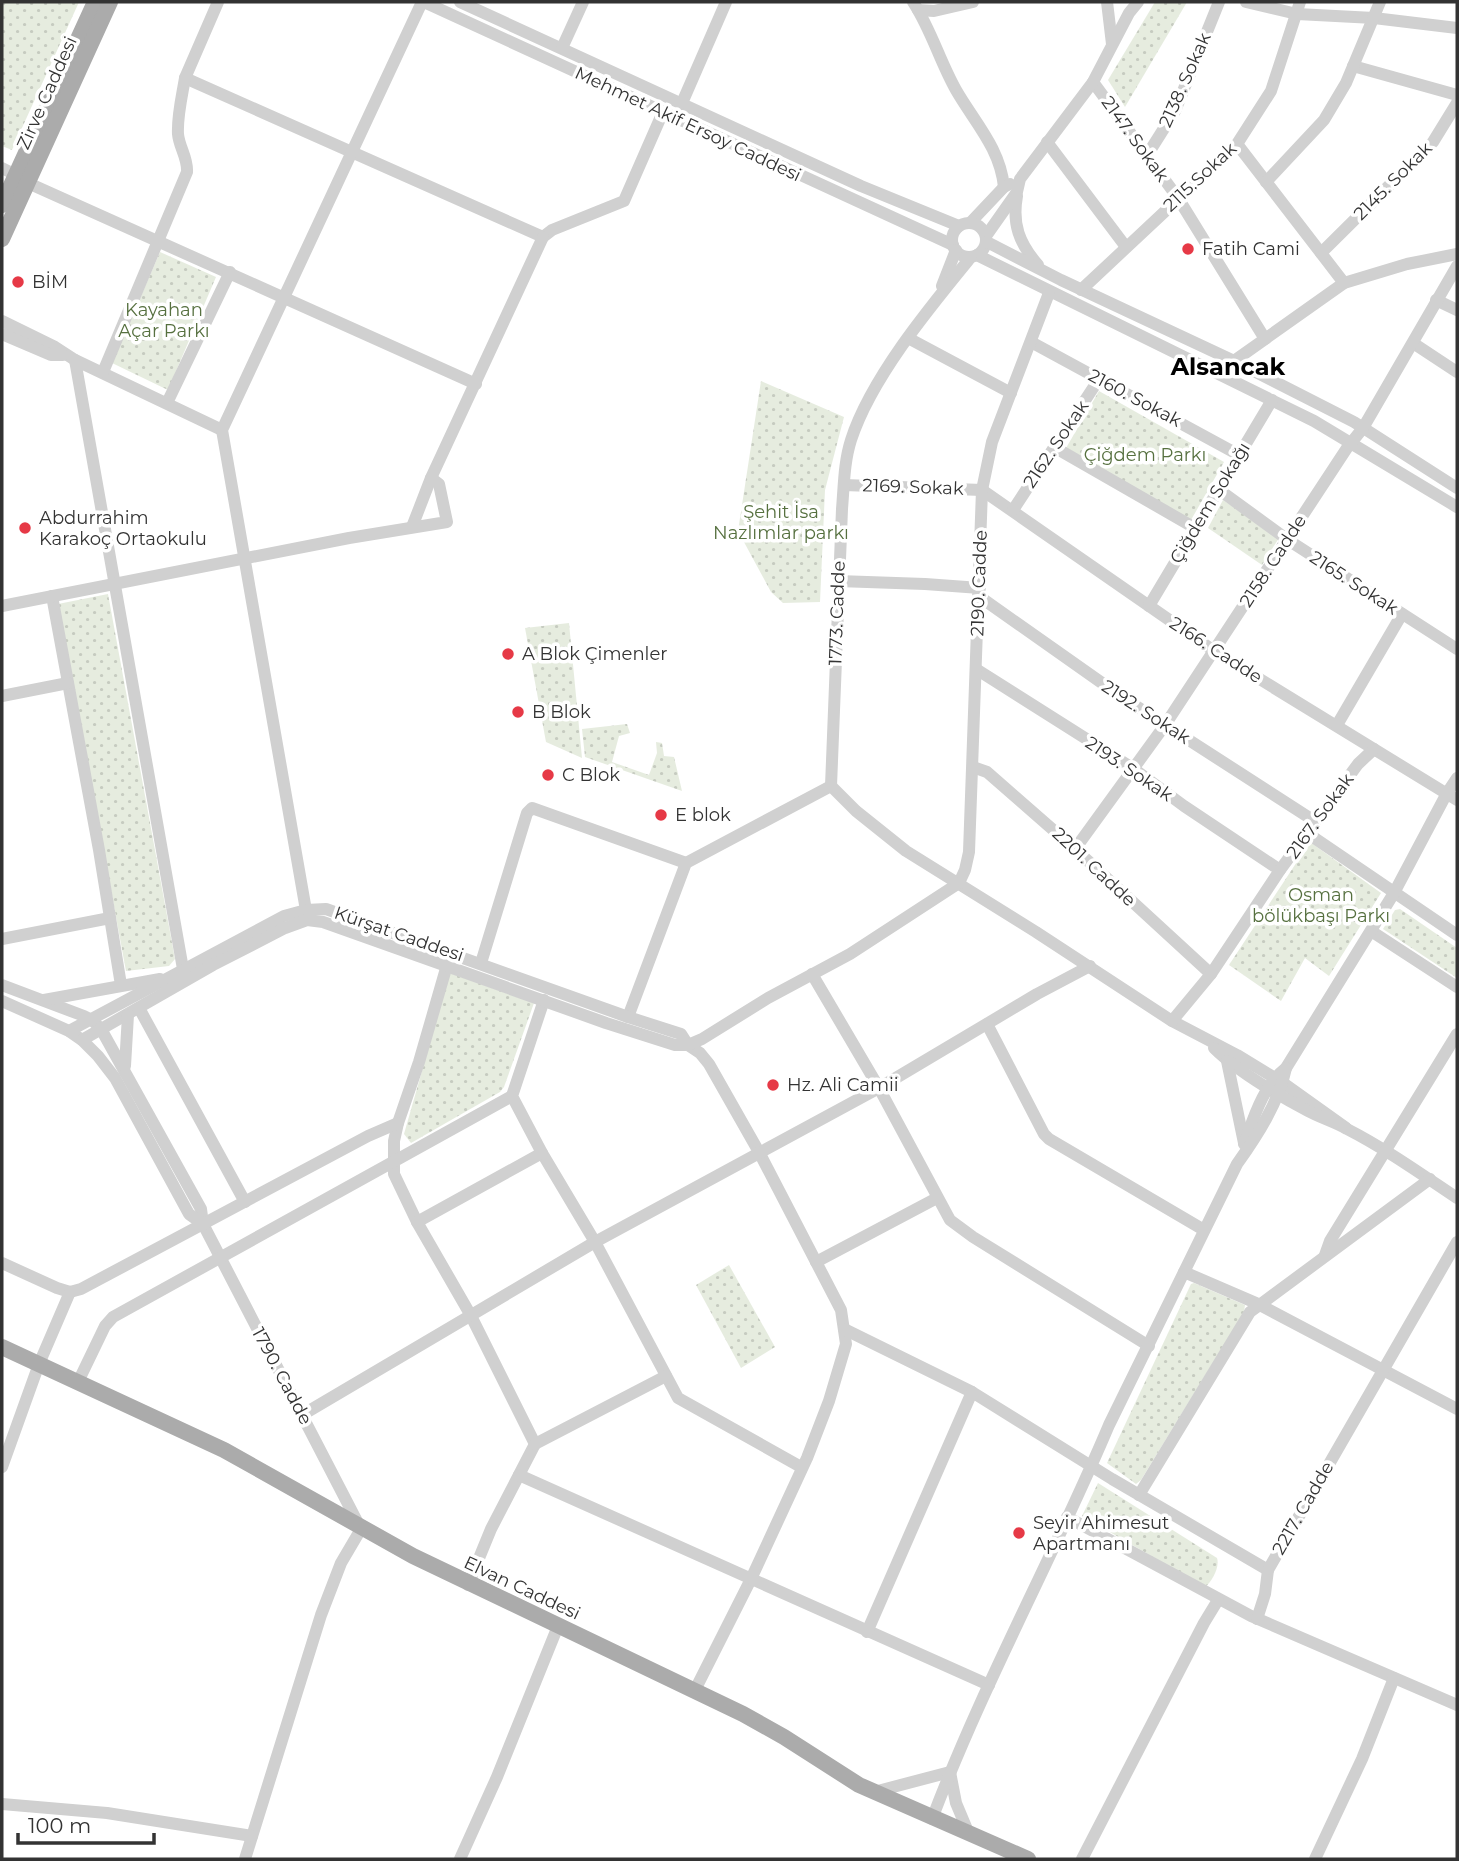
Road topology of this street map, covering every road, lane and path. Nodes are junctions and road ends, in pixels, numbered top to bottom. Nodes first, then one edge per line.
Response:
1 (95, 2) edge
2 (110, 2) edge
3 (218, 2) edge
4 (423, 2) edge
5 (460, 2) edge
6 (583, 2) edge
7 (726, 2) edge
8 (973, 2) edge
9 (1107, 2) edge
10 (1138, 2) edge
11 (1219, 2) edge
12 (1246, 2) edge
13 (1380, 2) edge
14 (916, 6) edge
15 (1130, 7) edge
16 (1298, 8) edge
17 (1374, 18) junction
18 (1457, 28) edge
19 (1112, 45) junction
20 (562, 48) junction
21 (1353, 66) junction
22 (185, 78) junction
23 (1093, 82) junction
24 (1457, 95) edge
25 (682, 103) junction
26 (1457, 103) edge
27 (663, 112) junction
28 (1047, 142) junction
29 (1237, 144) junction
30 (353, 153) junction
31 (1146, 157) junction
32 (15, 175) edge
33 (1266, 182) junction
34 (1018, 186) junction
35 (1004, 187) junction
36 (1178, 198) junction
37 (2, 205) edge
38 (965, 224) junction
39 (543, 237) junction
40 (2, 239) edge
41 (986, 239) junction
42 (159, 240) junction
43 (1126, 247) junction
44 (954, 248) junction
45 (1321, 253) junction
46 (1457, 254) edge
47 (974, 256) junction
48 (1457, 266) edge
49 (1042, 271) junction
50 (230, 272) junction
51 (1344, 283) junction
52 (1081, 290) junction
53 (1049, 293) junction
54 (938, 297) junction
55 (286, 298) junction
56 (1436, 300) junction
57 (1457, 310) edge
58 (2, 321) edge
59 (2, 334) edge
60 (908, 338) junction
61 (1265, 339) junction
62 (1031, 342) junction
63 (1412, 343) junction
64 (69, 358) junction
65 (1234, 361) junction
66 (103, 372) junction
67 (1457, 372) edge
68 (1099, 379) junction
69 (476, 384) junction
70 (1011, 393) junction
71 (1272, 400) junction
72 (167, 403) junction
73 (1363, 428) junction
74 (222, 430) junction
75 (1351, 442) junction
76 (1054, 447) junction
77 (1239, 455) junction
78 (431, 478) junction
79 (844, 485) junction
80 (1457, 488) edge
81 (1219, 489) junction
82 (982, 490) junction
83 (1457, 507) edge
84 (1013, 510) junction
85 (412, 527) junction
86 (1195, 528) junction
87 (1288, 540) junction
88 (243, 558) junction
89 (838, 582) junction
90 (114, 583) junction
91 (980, 593) junction
92 (52, 596) junction
93 (2, 606) edge
94 (1149, 606) junction
95 (1402, 614) junction
96 (1457, 649) edge
97 (1214, 651) junction
98 (976, 669) junction
99 (68, 683) junction
100 (2, 696) edge
101 (1165, 724) junction
102 (1336, 725) junction
103 (1374, 749) junction
104 (973, 767) junction
105 (1134, 769) junction
106 (1457, 778) edge
107 (831, 786) junction
108 (1452, 797) edge
109 (1316, 822) junction
110 (1307, 834) junction
111 (1075, 849) junction
112 (686, 863) junction
113 (1280, 870) junction
114 (958, 883) junction
115 (1394, 893) junction
116 (307, 915) junction
117 (110, 918) junction
118 (1371, 931) junction
119 (1457, 935) edge
120 (2, 939) edge
121 (481, 963) junction
122 (447, 965) junction
123 (1090, 966) junction
124 (183, 969) junction
125 (812, 974) junction
126 (1211, 975) junction
127 (167, 978) junction
128 (2, 985) edge
129 (121, 985) junction
130 (1457, 987) edge
131 (43, 1000) junction
132 (544, 1000) junction
133 (2, 1001) edge
134 (133, 1012) junction
135 (628, 1017) junction
136 (1172, 1021) junction
137 (987, 1024) junction
138 (97, 1025) junction
139 (69, 1031) junction
140 (1457, 1034) edge
141 (82, 1040) junction
142 (1207, 1040) junction
143 (688, 1045) junction
144 (1227, 1061) junction
145 (125, 1070) junction
146 (1276, 1085) junction
147 (879, 1088) junction
148 (512, 1096) junction
149 (398, 1123) junction
150 (1244, 1145) junction
151 (1384, 1150) junction
152 (758, 1152) junction
153 (542, 1153) junction
154 (393, 1160) junction
155 (1237, 1164) junction
156 (1430, 1179) junction
157 (937, 1198) junction
158 (1457, 1198) edge
159 (244, 1202) junction
160 (417, 1222) junction
161 (203, 1224) junction
162 (1204, 1230) junction
163 (595, 1242) junction
164 (1457, 1242) edge
165 (1325, 1255) junction
166 (220, 1257) junction
167 (817, 1262) junction
168 (2, 1263) edge
169 (1184, 1272) junction
170 (70, 1292) junction
171 (1259, 1305) junction
172 (470, 1314) junction
173 (844, 1329) junction
174 (1149, 1346) junction
175 (2, 1347) edge
176 (39, 1364) junction
177 (1382, 1371) junction
178 (666, 1376) junction
179 (78, 1382) junction
180 (972, 1392) junction
181 (1457, 1409) edge
182 (302, 1415) junction
183 (535, 1444) junction
184 (1091, 1466) junction
185 (2, 1467) edge
186 (801, 1467) junction
187 (519, 1475) junction
188 (1139, 1495) junction
189 (1067, 1517) junction
190 (361, 1529) junction
191 (1268, 1570) junction
192 (751, 1579) junction
193 (468, 1585) junction
194 (1219, 1600) junction
195 (1257, 1619) junction
196 (558, 1626) junction
197 (867, 1632) junction
198 (1394, 1678) junction
199 (989, 1685) junction
200 (695, 1690) junction
201 (1457, 1705) edge
202 (950, 1772) junction
203 (874, 1792) junction
204 (2, 1804) edge
205 (932, 1819) junction
206 (969, 1834) junction
207 (252, 1836) junction
208 (245, 1859) edge
209 (460, 1859) edge
210 (1028, 1859) edge
211 (1082, 1859) edge
212 (1315, 1859) edge

1 - 32 main road, Zirve Caddesi
2 - 32 main road, Zirve Caddesi
3 - 22 street
4 - 27 street, Mehmet Akif Ersoy Caddesi
4 - 30 street
5 - 20 street, Mehmet Akif Ersoy Caddesi
6 - 20 street
7 - 25 street
8 - 14 street
9 - 19 street
10 - 15 street
11 - 31 street, 2138. Sokak
12 - 16 street
13 - 17 street
14 - 35 street
15 - 19 street
16 - 17 street
16 - 29 street, 2115.Sokak
17 - 18 street
17 - 21 street
19 - 23 street
20 - 25 street, Mehmet Akif Ersoy Caddesi
21 - 24 street
21 - 33 street
22 - 30 street
22 - 42 street
23 - 28 street
23 - 31 street, 2147. Sokak
25 - 38 street, Mehmet Akif Ersoy Caddesi
26 - 45 street, 2145. Sokak
27 - 39 street
27 - 44 street, Mehmet Akif Ersoy Caddesi
28 - 34 street
28 - 43 street
29 - 33 street
29 - 36 street, 2115.Sokak
30 - 39 street
30 - 55 street
31 - 36 street, 2147. Sokak
32 - 37 main road, Zirve Caddesi
32 - 40 main road, Zirve Caddesi
32 - 42 street
33 - 45 street
34 - 35 street
34 - 41 street
34 - 49 street
35 - 38 street
36 - 43 street, 2115.Sokak
36 - 61 street, 2147. Sokak
38 - 41 street
38 - 44 street
39 - 69 street
41 - 47 street
41 - 49 street
42 - 50 street
42 - 66 street
43 - 52 street, 2115.Sokak
44 - 47 street
44 - 54 street
45 - 51 street
46 - 51 street
47 - 53 street
47 - 54 street
48 - 56 street, 2158. Cadde
49 - 52 street
50 - 55 street
50 - 72 street
51 - 61 street
52 - 65 street
53 - 62 street, 2190. Cadde
53 - 71 street
54 - 60 street, 1773. Cadde
55 - 69 street
55 - 74 street
56 - 57 street
56 - 63 street, 2158. Cadde
58 - 64 street
59 - 64 street
60 - 70 street
60 - 79 street, 1773. Cadde
61 - 65 street
62 - 68 street, 2160. Sokak
62 - 70 street, 2190. Cadde
63 - 67 street
63 - 73 street, 2158. Cadde
64 - 66 street
64 - 90 street
65 - 73 street
66 - 72 street
68 - 76 street, 2162. Sokak
68 - 77 street, 2160. Sokak
69 - 78 street
70 - 82 street, 2190. Cadde
71 - 75 street
71 - 77 street, Çiğdem Sokağı
72 - 74 street
73 - 75 street, 2158. Cadde
73 - 80 street
74 - 88 street
75 - 83 street
75 - 87 street, 2158. Cadde
76 - 84 street, 2162. Sokak
76 - 86 street
77 - 81 street, Çiğdem Sokağı
78 - 85 street
78 - 85 street
79 - 82 street, 2169. Sokak
79 - 89 street, 1773. Cadde
81 - 86 street, Çiğdem Sokağı
81 - 87 street, 2165. Sokak
82 - 84 street, 2166. Cadde
82 - 91 street, 2190. Cadde
84 - 94 street, 2166. Cadde
85 - 88 street
86 - 94 street, Çiğdem Sokağı
87 - 95 street, 2165. Sokak
87 - 97 street, 2158. Cadde
88 - 90 street
88 - 116 street
89 - 91 street
89 - 107 street, 1773. Cadde
90 - 92 street
90 - 124 street
91 - 98 street, 2190. Cadde
91 - 101 street, 2192. Sokak
92 - 93 street
92 - 99 street
94 - 97 street, 2166. Cadde
95 - 96 street, 2165. Sokak
95 - 102 street
97 - 101 street, 2158. Cadde
97 - 102 street, 2166. Cadde
98 - 104 street, 2190. Cadde
98 - 105 street, 2193. Sokak
99 - 100 street
99 - 117 street
101 - 105 street, 2158. Cadde
101 - 109 street, 2192. Sokak
102 - 103 street, 2166. Cadde
103 - 108 street, 2166. Cadde
103 - 109 street, 2167. Sokak
104 - 111 street, 2201. Cadde
104 - 114 street, 2190. Cadde
105 - 111 street, 2158. Cadde
105 - 113 street, 2193. Sokak
106 - 108 street
107 - 112 street
107 - 114 street
108 - 115 street
109 - 110 street, 2167. Sokak
110 - 113 street, 2167. Sokak
110 - 115 street
111 - 126 street, 2201. Cadde
112 - 121 street
112 - 135 street
113 - 126 street, 2167. Sokak
114 - 123 street
114 - 125 street
115 - 118 street
115 - 119 street
116 - 121 street, Kürşat Caddesi
116 - 122 street, Kürşat Caddesi
116 - 124 street, Kürşat Caddesi
116 - 134 street, Kürşat Caddesi
117 - 120 street
117 - 129 street
118 - 130 street
118 - 146 street
121 - 135 street, Kürşat Caddesi
122 - 132 street, Kürşat Caddesi
122 - 149 street
123 - 136 street
123 - 137 street
124 - 127 street, Kürşat Caddesi
125 - 143 street
125 - 147 street
126 - 136 street, 2167. Sokak
127 - 129 street
127 - 138 street, Kürşat Caddesi
128 - 131 street
129 - 131 street
131 - 138 street
132 - 143 street, Kürşat Caddesi
132 - 148 street
133 - 139 street
134 - 138 street, Kürşat Caddesi
134 - 145 street
134 - 159 street
135 - 143 street, Kürşat Caddesi
136 - 142 street
137 - 147 street
137 - 162 street
138 - 139 street, Kürşat Caddesi
138 - 141 street, Kürşat Caddesi
138 - 145 street, 1790. Cadde
139 - 141 street, 1790. Cadde
140 - 151 street
141 - 161 street, 1790. Cadde
142 - 144 street
142 - 146 street
143 - 152 street
144 - 146 street
144 - 150 street
145 - 161 street, 1790. Cadde
146 - 150 street
146 - 151 street
146 - 155 street
147 - 152 street
147 - 157 street
148 - 153 street
148 - 154 street
149 - 154 street
149 - 159 street
150 - 155 street
151 - 156 street
151 - 165 street
152 - 163 street
152 - 167 street
153 - 160 street
153 - 163 street
154 - 160 street
154 - 166 street
155 - 162 street
156 - 158 street
156 - 165 street
157 - 167 street
157 - 174 street
159 - 161 street
160 - 172 street
161 - 166 street, 1790. Cadde
161 - 170 street
162 - 169 street
163 - 172 street
163 - 178 street
164 - 177 street, 2217. Cadde
165 - 171 street
166 - 179 street
166 - 182 street, 1790. Cadde
167 - 173 street
168 - 170 street
169 - 171 street
169 - 174 street
170 - 176 street
171 - 177 street
171 - 188 street
172 - 182 street
172 - 183 street
173 - 180 street, 2217. Cadde
173 - 186 street
174 - 184 street
175 - 176 main road, Elvan Caddesi
176 - 179 main road, Elvan Caddesi
176 - 185 street
177 - 181 street
177 - 191 street, 2217. Cadde
178 - 183 street
178 - 186 street
179 - 190 main road, Elvan Caddesi
180 - 184 street, 2217. Cadde
180 - 197 street
182 - 190 street, 1790. Cadde
183 - 187 street
184 - 188 street, 2217. Cadde
184 - 189 street
186 - 192 street
187 - 192 street
187 - 193 street
188 - 191 street, 2217. Cadde
189 - 194 street
189 - 199 street
190 - 193 main road, Elvan Caddesi
190 - 207 street
191 - 195 street
192 - 197 street
192 - 200 street
193 - 196 main road, Elvan Caddesi
194 - 195 street
194 - 211 street
195 - 198 street
196 - 200 main road, Elvan Caddesi
196 - 209 street
197 - 199 street
198 - 201 street
198 - 212 street
199 - 202 street
200 - 203 main road, Elvan Caddesi
202 - 203 street
202 - 205 street
202 - 206 street
203 - 205 main road, Elvan Caddesi
204 - 207 street
205 - 206 main road, Elvan Caddesi
206 - 210 main road, Elvan Caddesi
207 - 208 street

